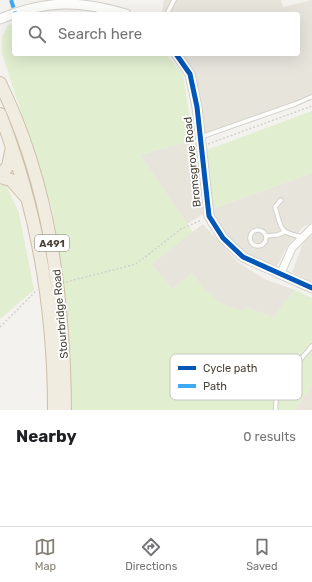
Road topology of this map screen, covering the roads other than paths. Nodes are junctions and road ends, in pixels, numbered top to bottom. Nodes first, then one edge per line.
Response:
1 (174, 0) edge
2 (17, 12) edge
3 (119, 12) edge
4 (168, 12) edge
5 (12, 14) edge
6 (0, 19) edge
7 (177, 56) edge
8 (0, 83) edge
9 (310, 97) dead end
10 (0, 114) edge
11 (200, 142) junction
12 (12, 145) junction
13 (0, 176) edge
14 (29, 200) junction
15 (281, 200) dead end
16 (312, 228) edge
17 (285, 232) junction
18 (266, 236) junction
19 (303, 238) junction
20 (280, 275) junction
21 (312, 288) edge
22 (312, 346) edge
23 (302, 359) edge
24 (277, 400) edge
25 (54, 410) edge
26 (65, 410) edge
27 (276, 410) edge

1 - 4 lane
2 - 3 street
5 - 6 street
7 - 11 street, Bromsgrove Road
8 - 26 highway, Stourbridge Road / A491
9 - 11 lane
10 - 12 highway, Stourbridge Road / A491
11 - 20 street, Bromsgrove Road
12 - 13 highway
12 - 14 highway, Stourbridge Road / A491
13 - 14 highway
14 - 25 highway, Stourbridge Road / A491
15 - 17 lane
16 - 19 street
17 - 18 lane
17 - 19 lane
18 - 18 lane
19 - 20 street
20 - 21 street, Bromsgrove Road
22 - 23 lane
24 - 27 lane

